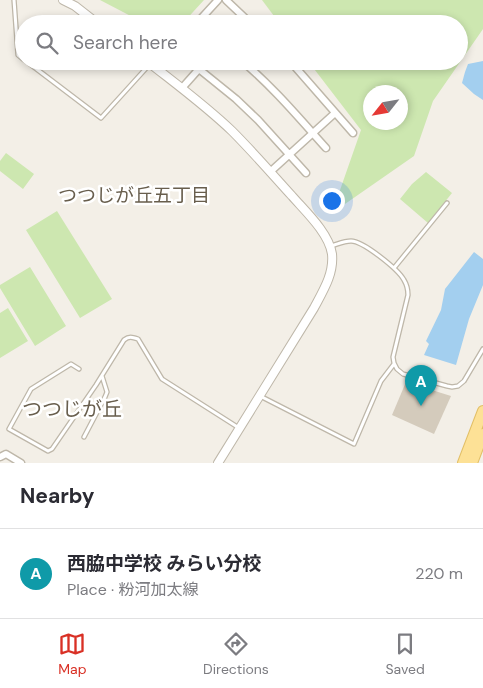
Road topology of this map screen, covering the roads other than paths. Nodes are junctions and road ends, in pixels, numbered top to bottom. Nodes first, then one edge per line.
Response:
1 (14, 0) edge
2 (63, 0) edge
3 (218, 0) edge
4 (226, 0) edge
5 (15, 15) edge
6 (86, 15) edge
7 (204, 15) edge
8 (240, 15) edge
9 (38, 70) edge
10 (142, 70) edge
11 (159, 70) edge
12 (198, 70) edge
13 (200, 70) edge
14 (253, 70) edge
15 (298, 70) edge
16 (182, 88) junction
17 (335, 113) junction
18 (313, 133) junction
19 (353, 133) dead end
20 (326, 148) dead end
21 (289, 154) junction
22 (270, 172) junction
23 (306, 173) dead end
24 (447, 203) dead end
25 (330, 246) junction
26 (394, 268) junction
27 (483, 349) edge
28 (394, 364) junction
29 (79, 369) dead end
30 (102, 376) junction
31 (260, 396) junction
32 (483, 410) edge
33 (239, 428) junction
34 (483, 434) edge
35 (84, 437) dead end
36 (0, 457) edge
37 (21, 463) edge
38 (218, 463) edge
39 (463, 463) edge
40 (472, 463) edge

1 - 5 lane
2 - 6 street
3 - 7 street
4 - 8 street
9 - 10 lane
11 - 16 street
12 - 16 street
13 - 21 street
14 - 18 street
15 - 17 street
16 - 22 street
17 - 18 street
17 - 19 street
18 - 20 street
18 - 21 street
21 - 22 street
21 - 23 street
22 - 25 street
24 - 26 lane
25 - 26 lane
25 - 31 street
26 - 28 lane
27 - 28 lane
28 - 31 lane
29 - 30 lane
30 - 33 lane
30 - 35 lane
31 - 33 street
32 - 39 main road
33 - 38 street
34 - 40 main road
36 - 37 street

